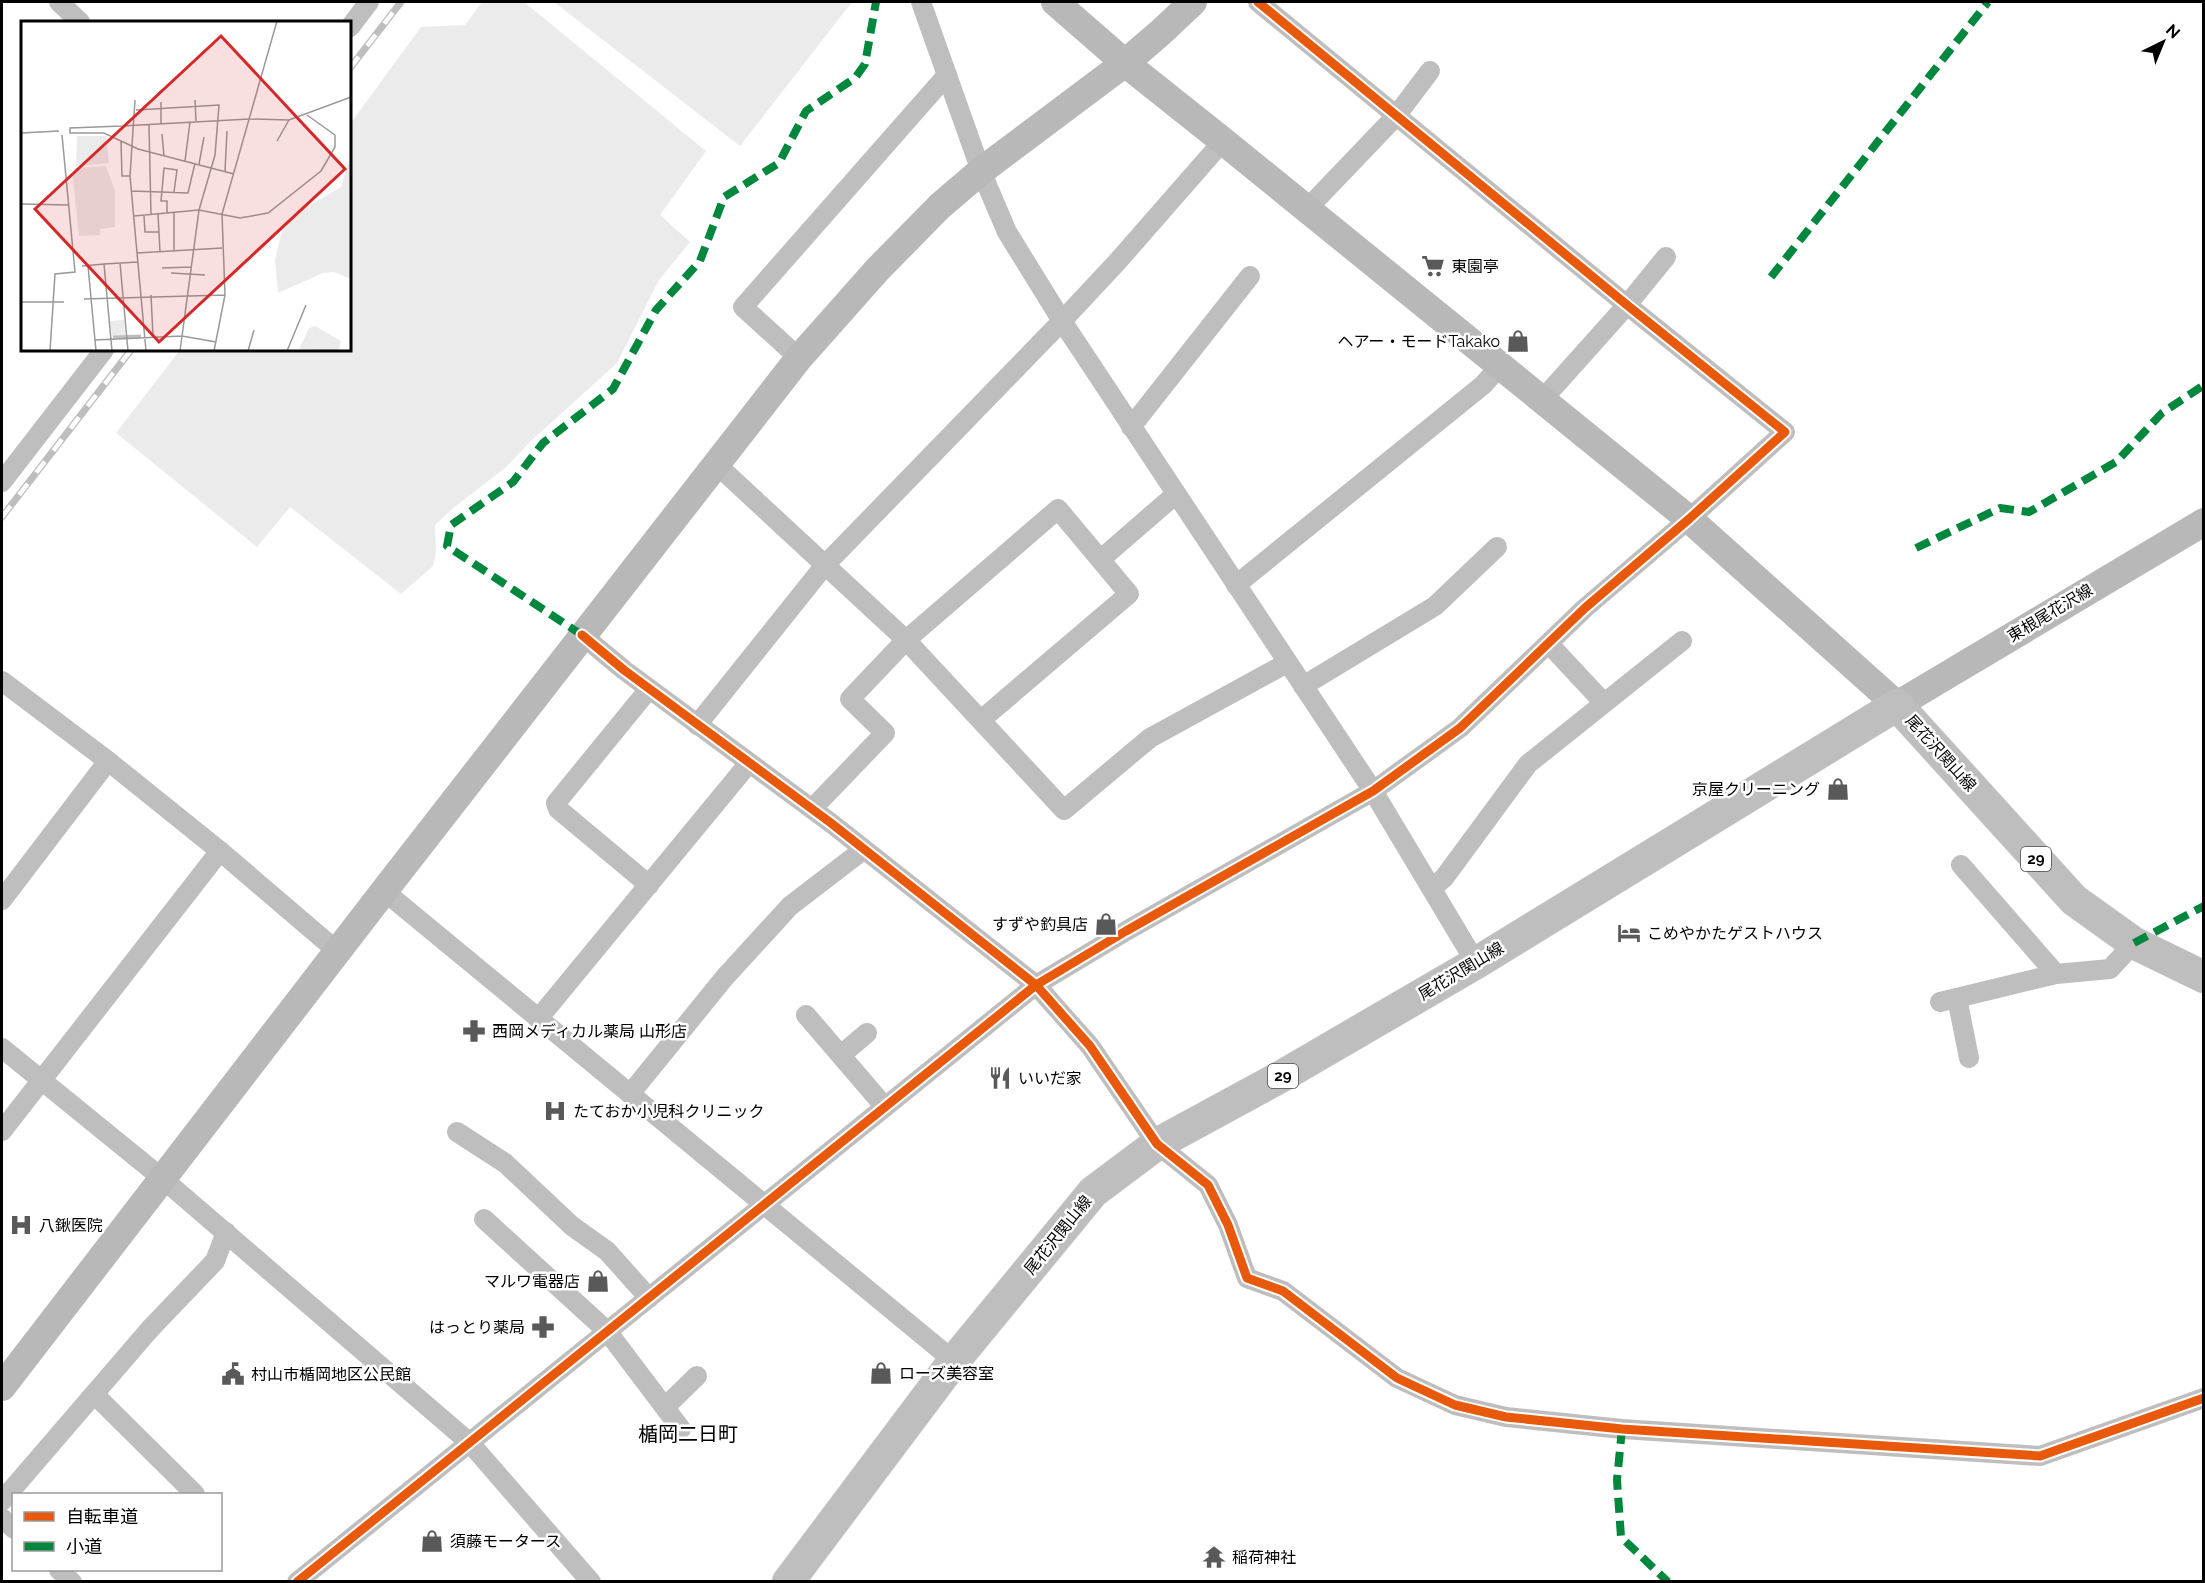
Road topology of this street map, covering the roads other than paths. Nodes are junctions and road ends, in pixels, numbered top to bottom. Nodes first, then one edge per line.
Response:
1 (59, 2) edge
2 (369, 2) edge
3 (921, 2) edge
4 (1055, 2) edge
5 (1192, 2) edge
6 (1258, 2) edge
7 (79, 21) edge
8 (351, 26) edge
9 (1125, 63) junction
10 (1430, 71) dead end
11 (947, 75) junction
12 (1396, 116) junction
13 (1223, 141) junction
14 (981, 171) junction
15 (1307, 209) junction
16 (1666, 257) dead end
17 (1250, 276) dead end
18 (1627, 305) junction
19 (1062, 321) junction
20 (103, 351) edge
21 (799, 358) junction
22 (1500, 366) junction
23 (1542, 400) junction
24 (1131, 427) junction
25 (715, 463) junction
26 (2, 482) edge
27 (1176, 494) junction
28 (1689, 519) junction
29 (2204, 522) edge
30 (1497, 547) dead end
31 (1101, 559) junction
32 (825, 565) junction
33 (1236, 585) junction
34 (582, 635) junction
35 (906, 640) junction
36 (1682, 641) dead end
37 (1549, 644) junction
38 (1287, 663) junction
39 (2, 681) edge
40 (1303, 686) junction
41 (649, 689) junction
42 (1604, 703) junction
43 (1897, 705) junction
44 (981, 720) junction
45 (697, 725) junction
46 (108, 761) junction
47 (749, 763) junction
48 (1373, 791) junction
49 (812, 809) junction
50 (863, 850) junction
51 (220, 851) junction
52 (1961, 865) dead end
53 (649, 885) junction
54 (1432, 888) junction
55 (384, 891) junction
56 (2, 900) edge
57 (2134, 943) junction
58 (337, 951) junction
59 (1476, 963) junction
60 (2056, 974) junction
61 (2204, 977) edge
62 (1036, 985) junction
63 (806, 1015) dead end
64 (538, 1019) junction
65 (867, 1033) dead end
66 (2, 1048) edge
67 (841, 1055) junction
68 (1969, 1058) dead end
69 (42, 1080) junction
70 (630, 1094) junction
71 (885, 1107) junction
72 (2, 1131) edge
73 (457, 1132) dead end
74 (1157, 1144) junction
75 (163, 1179) junction
76 (764, 1206) junction
77 (484, 1219) dead end
78 (226, 1232) junction
79 (649, 1298) junction
80 (608, 1331) junction
81 (954, 1361) junction
82 (697, 1376) dead end
83 (2, 1387) edge
84 (94, 1394) junction
85 (2204, 1398) edge
86 (665, 1407) junction
87 (681, 1429) dead end
88 (470, 1443) junction
89 (194, 1493) edge
90 (2, 1501) edge
91 (297, 1581) edge
92 (591, 1581) edge
93 (788, 1581) edge

1 - 7 street
2 - 8 street
3 - 11 street
4 - 9 street
5 - 9 street
6 - 12 street
9 - 13 street
9 - 14 street
10 - 12 street
11 - 14 street
11 - 21 street
12 - 15 street
12 - 18 street
13 - 15 street
13 - 19 street
14 - 19 street
14 - 21 street
15 - 22 street
16 - 18 street
17 - 24 street
18 - 23 street
18 - 28 street
19 - 24 street
19 - 32 street
20 - 26 street
21 - 25 street
22 - 23 street
22 - 33 street
23 - 28 street
24 - 27 street
25 - 32 street
25 - 34 street
27 - 31 street
27 - 33 street
28 - 37 street
28 - 43 street
29 - 43 street, 東根尾花沢線
30 - 40 street
31 - 35 street
31 - 44 street
32 - 35 street
32 - 45 street
33 - 38 street
34 - 41 street
34 - 55 street
35 - 44 street
35 - 49 street
36 - 42 street
37 - 42 street
37 - 48 street
38 - 40 street
38 - 44 street
39 - 46 street
40 - 48 street
41 - 45 street
41 - 53 street
42 - 54 street
43 - 57 main road, 尾花沢関山線 / 29
43 - 59 main road, 尾花沢関山線 / 29
45 - 47 street
46 - 51 street
46 - 56 street
47 - 49 street
47 - 53 street
48 - 54 street
48 - 62 street
49 - 50 street
50 - 62 street
50 - 70 street
51 - 58 street
51 - 69 street
52 - 60 street
53 - 64 street
54 - 59 street
55 - 58 street
55 - 64 street
57 - 60 street
57 - 61 main road, 尾花沢関山線 / 29
58 - 75 street
59 - 74 main road, 尾花沢関山線 / 29
60 - 68 street
62 - 71 street
62 - 74 street
63 - 67 street
64 - 70 street
65 - 67 street
66 - 69 street
67 - 71 street
69 - 72 street
69 - 75 street
70 - 76 street
71 - 76 street
73 - 79 street
74 - 81 main road, 尾花沢関山線 / 29
74 - 85 street
75 - 78 street
75 - 83 street
76 - 79 street
76 - 81 street
77 - 80 street
78 - 84 street
78 - 88 street
79 - 80 street
80 - 86 street
80 - 88 street
81 - 93 main road, 尾花沢関山線 / 29
82 - 86 street
84 - 89 street
84 - 90 street
86 - 87 street
88 - 91 street
88 - 92 street

